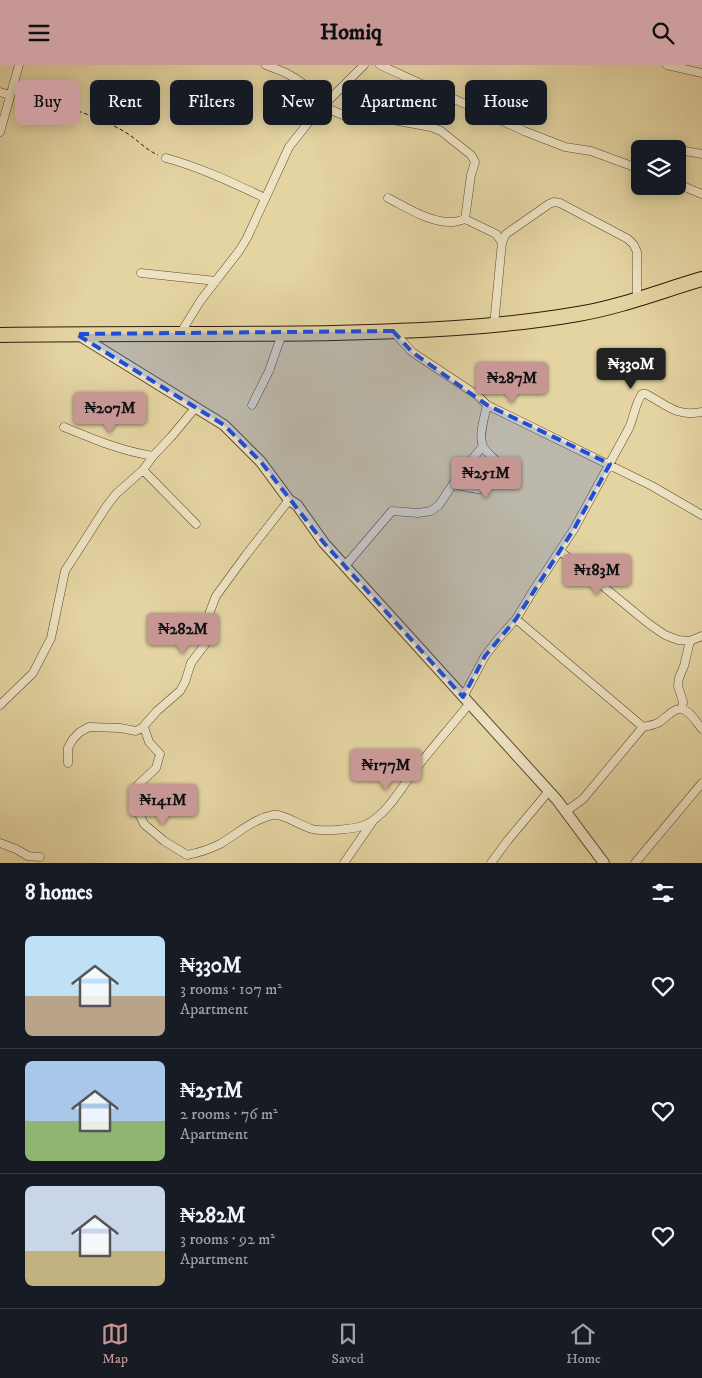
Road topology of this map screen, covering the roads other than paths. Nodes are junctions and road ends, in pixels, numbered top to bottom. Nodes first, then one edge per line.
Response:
1 (19, 65) edge
2 (266, 65) edge
3 (380, 65) edge
4 (667, 65) edge
5 (362, 66) edge
6 (702, 73) edge
7 (298, 80) edge
8 (0, 92) edge
9 (10, 95) junction
10 (332, 96) edge
11 (332, 110) edge
12 (307, 125) edge
13 (0, 133) edge
14 (686, 152) edge
15 (702, 154) edge
16 (166, 158) road end
17 (631, 166) edge
18 (686, 187) edge
19 (702, 194) edge
20 (264, 198) junction
21 (388, 198) dead end
22 (465, 219) junction
23 (496, 234) junction
24 (506, 234) junction
25 (502, 243) junction
26 (141, 273) dead end
27 (702, 279) edge
28 (216, 281) junction
29 (637, 298) junction
30 (494, 325) junction
31 (393, 331) junction
32 (180, 333) junction
33 (76, 334) junction
34 (282, 334) junction
35 (0, 335) edge
36 (252, 405) dead end
37 (488, 405) junction
38 (196, 407) junction
39 (702, 412) edge
40 (64, 427) dead end
41 (483, 447) junction
42 (153, 456) junction
43 (610, 464) junction
44 (143, 470) junction
45 (453, 483) junction
46 (289, 500) junction
47 (701, 512) edge
48 (196, 524) dead end
49 (560, 551) junction
50 (345, 566) junction
51 (516, 619) junction
52 (702, 636) edge
53 (690, 641) junction
54 (466, 701) junction
55 (0, 705) edge
56 (682, 709) junction
57 (144, 727) junction
58 (643, 727) junction
59 (702, 729) edge
60 (68, 763) dead end
61 (702, 783) edge
62 (549, 791) junction
63 (565, 812) junction
64 (376, 818) junction
65 (0, 843) edge
66 (40, 857) dead end
67 (344, 863) edge
68 (491, 863) edge
69 (604, 863) edge
70 (635, 863) edge

1 - 9 street
2 - 7 street
3 - 17 street
4 - 6 street
5 - 10 street
8 - 9 street
9 - 13 street
11 - 22 street
12 - 20 street
14 - 15 street
16 - 20 street
18 - 19 street
20 - 28 street
21 - 22 street
22 - 23 street
23 - 24 street
23 - 25 street
24 - 25 street
24 - 29 street
25 - 30 street
26 - 28 street
27 - 29 highway
28 - 32 street
29 - 30 highway
30 - 31 highway
31 - 34 highway
31 - 37 street
32 - 33 highway
32 - 34 highway
33 - 35 highway
33 - 38 street
34 - 36 street
37 - 41 street
37 - 43 street
38 - 42 street
38 - 46 street
39 - 43 street
40 - 42 street
41 - 45 street
41 - 45 street
42 - 44 street
43 - 47 street
43 - 49 street
44 - 48 street
44 - 55 street
45 - 50 street
46 - 50 street
46 - 57 street
49 - 51 street
49 - 53 street
50 - 54 street
51 - 54 street
51 - 58 street
52 - 53 street
53 - 56 street
54 - 62 street
54 - 64 street
56 - 58 street
56 - 59 street
57 - 60 street
57 - 64 street
58 - 63 street
61 - 70 street
62 - 63 street
62 - 68 street
63 - 69 street
64 - 67 street
65 - 66 street

